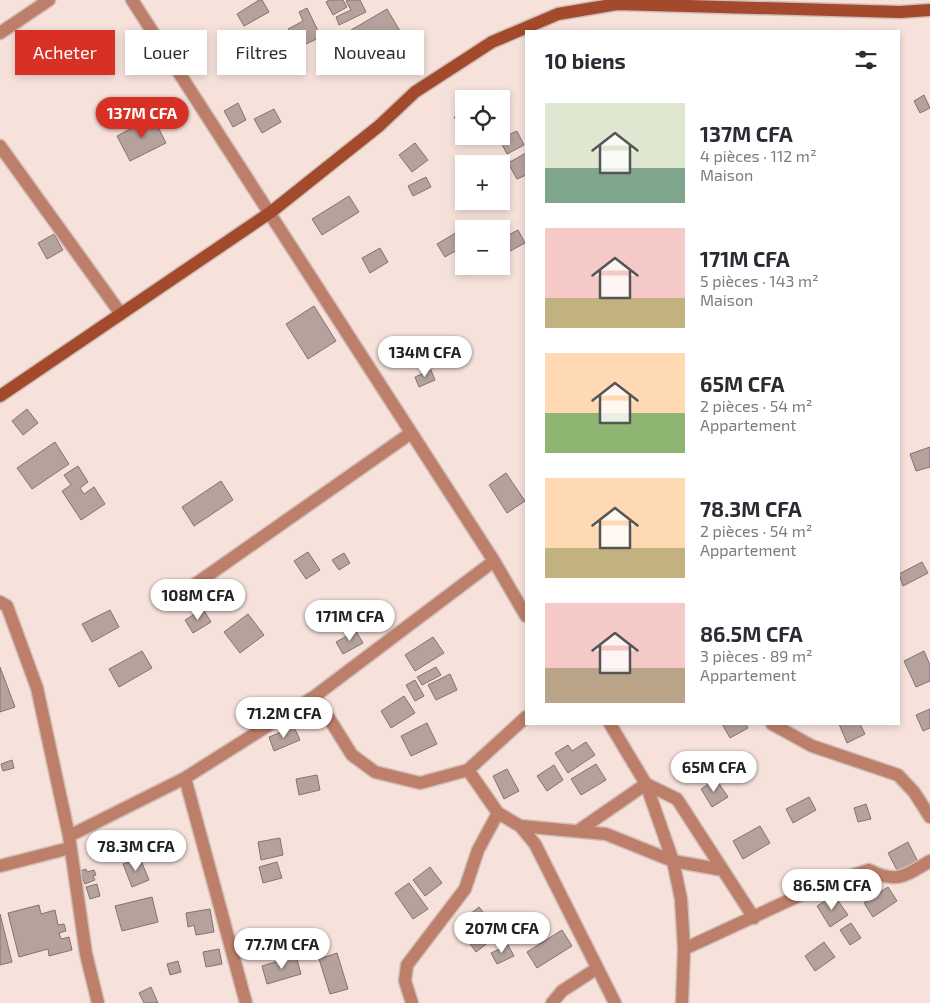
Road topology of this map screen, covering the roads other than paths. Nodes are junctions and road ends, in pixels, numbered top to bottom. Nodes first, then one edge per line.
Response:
1 (49, 0) edge
2 (132, 0) edge
3 (930, 10) edge
4 (0, 33) edge
5 (0, 146) edge
6 (271, 212) junction
7 (121, 314) junction
8 (0, 396) edge
9 (411, 432) junction
10 (494, 561) junction
11 (0, 602) edge
12 (170, 602) dead end
13 (525, 614) edge
14 (315, 696) junction
15 (525, 718) edge
16 (611, 725) edge
17 (774, 725) edge
18 (468, 770) junction
19 (185, 778) junction
20 (646, 784) junction
21 (498, 813) junction
22 (930, 817) edge
23 (520, 826) junction
24 (578, 831) junction
25 (70, 842) junction
26 (673, 861) junction
27 (930, 861) edge
28 (0, 866) edge
29 (723, 870) junction
30 (754, 918) junction
31 (684, 949) junction
32 (596, 969) junction
33 (682, 1002) edge
34 (98, 1003) edge
35 (246, 1003) edge
36 (412, 1003) edge
37 (552, 1003) edge
38 (615, 1003) edge

1 - 4 street
2 - 6 street
3 - 6 street
5 - 7 street
6 - 7 street
6 - 9 street
7 - 8 street
9 - 10 street
9 - 12 street
10 - 13 street
10 - 14 street
11 - 25 street
14 - 18 street
14 - 19 street
15 - 18 street
16 - 20 street
17 - 22 street
18 - 21 street
19 - 25 street
19 - 35 street
20 - 24 street
20 - 26 street
20 - 29 street
21 - 23 street
21 - 36 street
23 - 24 street
23 - 32 street
24 - 26 street
25 - 28 street
25 - 34 street
26 - 29 street
26 - 31 street
27 - 30 street
29 - 30 street
30 - 31 street
31 - 33 street
32 - 37 street
32 - 38 street

